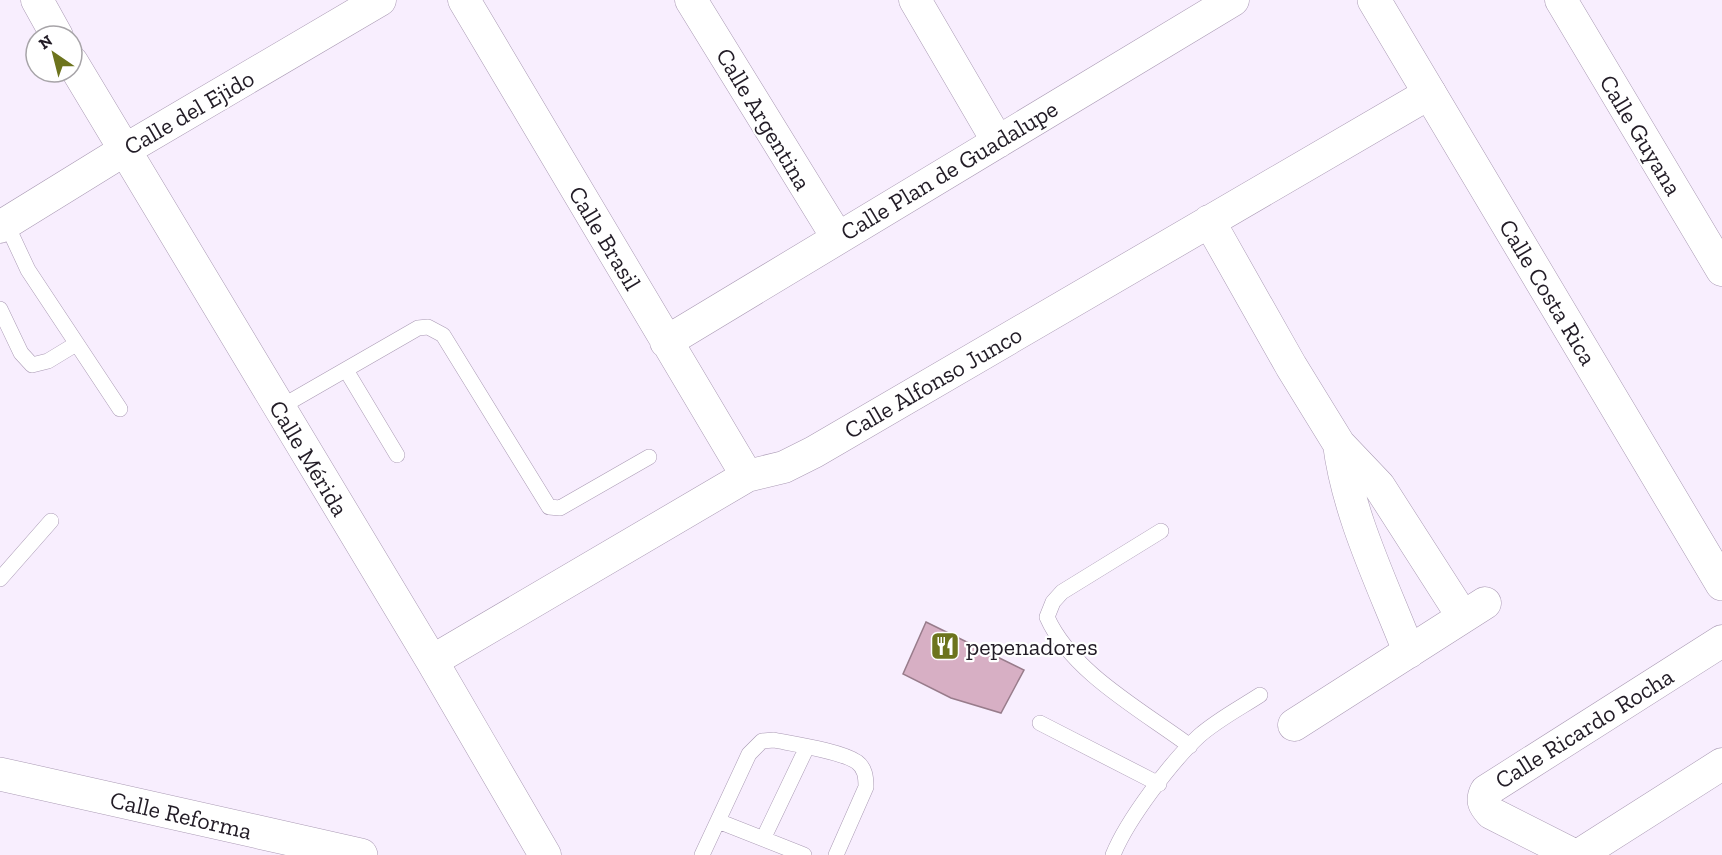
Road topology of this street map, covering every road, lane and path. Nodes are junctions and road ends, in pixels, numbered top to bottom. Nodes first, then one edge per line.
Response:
1 (36, 0) edge
2 (380, 0) edge
3 (464, 0) edge
4 (691, 0) edge
5 (915, 0) edge
6 (1233, 0) edge
7 (1374, 0) edge
8 (1561, 0) edge
9 (50, 24) edge
10 (84, 83) edge
11 (1430, 93) junction
12 (998, 142) junction
13 (123, 151) junction
14 (2, 216) edge
15 (1209, 221) junction
16 (837, 237) junction
17 (1722, 270) edge
18 (0, 309) edge
19 (666, 342) junction
20 (76, 344) junction
21 (346, 370) junction
22 (279, 408) junction
23 (120, 409) dead end
24 (1339, 444) junction
25 (397, 455) dead end
26 (649, 457) dead end
27 (747, 476) junction
28 (51, 521) dead end
29 (1161, 531) dead end
30 (1719, 572) edge
31 (0, 579) edge
32 (1722, 641) edge
33 (1409, 652) junction
34 (432, 661) junction
35 (1260, 695) dead end
36 (1040, 723) dead end
37 (1294, 725) dead end
38 (1190, 746) junction
39 (807, 747) junction
40 (1722, 764) edge
41 (0, 774) edge
42 (1159, 784) junction
43 (718, 821) junction
44 (764, 837) junction
45 (361, 855) edge
46 (545, 855) edge
47 (702, 855) edge
48 (804, 855) edge
49 (836, 855) edge
50 (1113, 855) edge
51 (1577, 855) edge

1 - 9 street
2 - 13 street, Calle del Ejido
3 - 19 street, Calle Brasil
4 - 16 street, Calle Argentina
5 - 12 street
6 - 12 street, Calle Plan de Guadalupe
7 - 11 street, Calle Costa Rica
8 - 17 street, Calle Guyana
10 - 13 street, Calle Mérida
11 - 15 street, Calle Alfonso Junco
11 - 30 street, Calle Costa Rica
12 - 16 street, Calle Plan de Guadalupe
13 - 14 street, Calle del Ejido
13 - 22 street, Calle Mérida
14 - 20 lane
15 - 24 street
15 - 27 street, Calle Alfonso Junco
16 - 19 street, Calle Plan de Guadalupe
18 - 20 lane
19 - 27 street, Calle Brasil
20 - 23 lane
21 - 22 lane
21 - 25 lane
21 - 26 lane
22 - 34 street, Calle Mérida
24 - 33 street
24 - 33 street
27 - 34 street, Calle Alfonso Junco
28 - 31 lane
29 - 38 lane
32 - 51 street, Calle Ricardo Rocha
33 - 37 street
34 - 46 street, Calle Mérida
35 - 38 lane
36 - 42 lane
38 - 42 lane
39 - 43 lane
39 - 44 lane
39 - 49 lane
40 - 51 street
41 - 45 street, Calle Reforma
42 - 50 lane
43 - 44 lane
43 - 47 lane
44 - 48 lane

